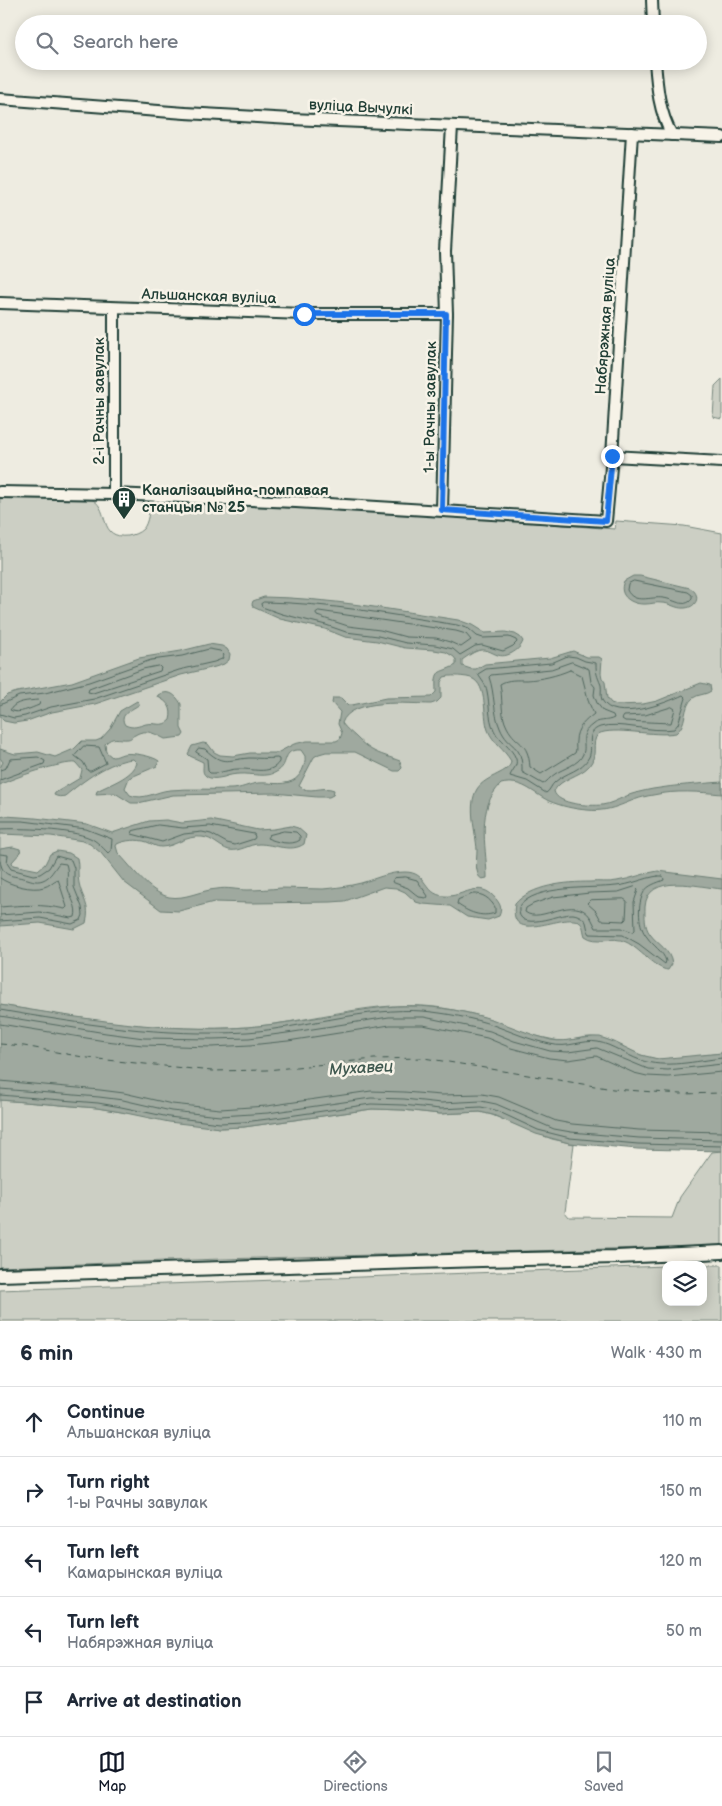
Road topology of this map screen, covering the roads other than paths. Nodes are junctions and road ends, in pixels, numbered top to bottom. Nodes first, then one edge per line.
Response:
1 (652, 0) edge
2 (653, 15) edge
3 (656, 70) edge
4 (0, 99) edge
5 (452, 126) junction
6 (632, 133) junction
7 (672, 135) junction
8 (722, 137) edge
9 (0, 303) edge
10 (114, 308) junction
11 (446, 314) junction
12 (612, 456) junction
13 (722, 462) edge
14 (0, 492) edge
15 (114, 494) junction
16 (442, 510) junction
17 (722, 1252) edge
18 (0, 1275) edge

1 - 2 street
3 - 7 street
4 - 5 street, вуліца Вычулкі
5 - 6 street, вуліца Вычулкі
5 - 11 street, 1-ы Рачны завулак
6 - 7 street, вуліца Вычулкі
6 - 12 street, Набярэжная вуліца
7 - 8 street, вуліца Вычулкі
9 - 10 street, Альшанская вуліца
10 - 11 street, Альшанская вуліца
10 - 15 street, 2-і Рачны завулак
11 - 16 street, 1-ы Рачны завулак
12 - 13 street
12 - 16 street, Набярэжная вуліца
14 - 15 street
15 - 16 street
17 - 18 street

